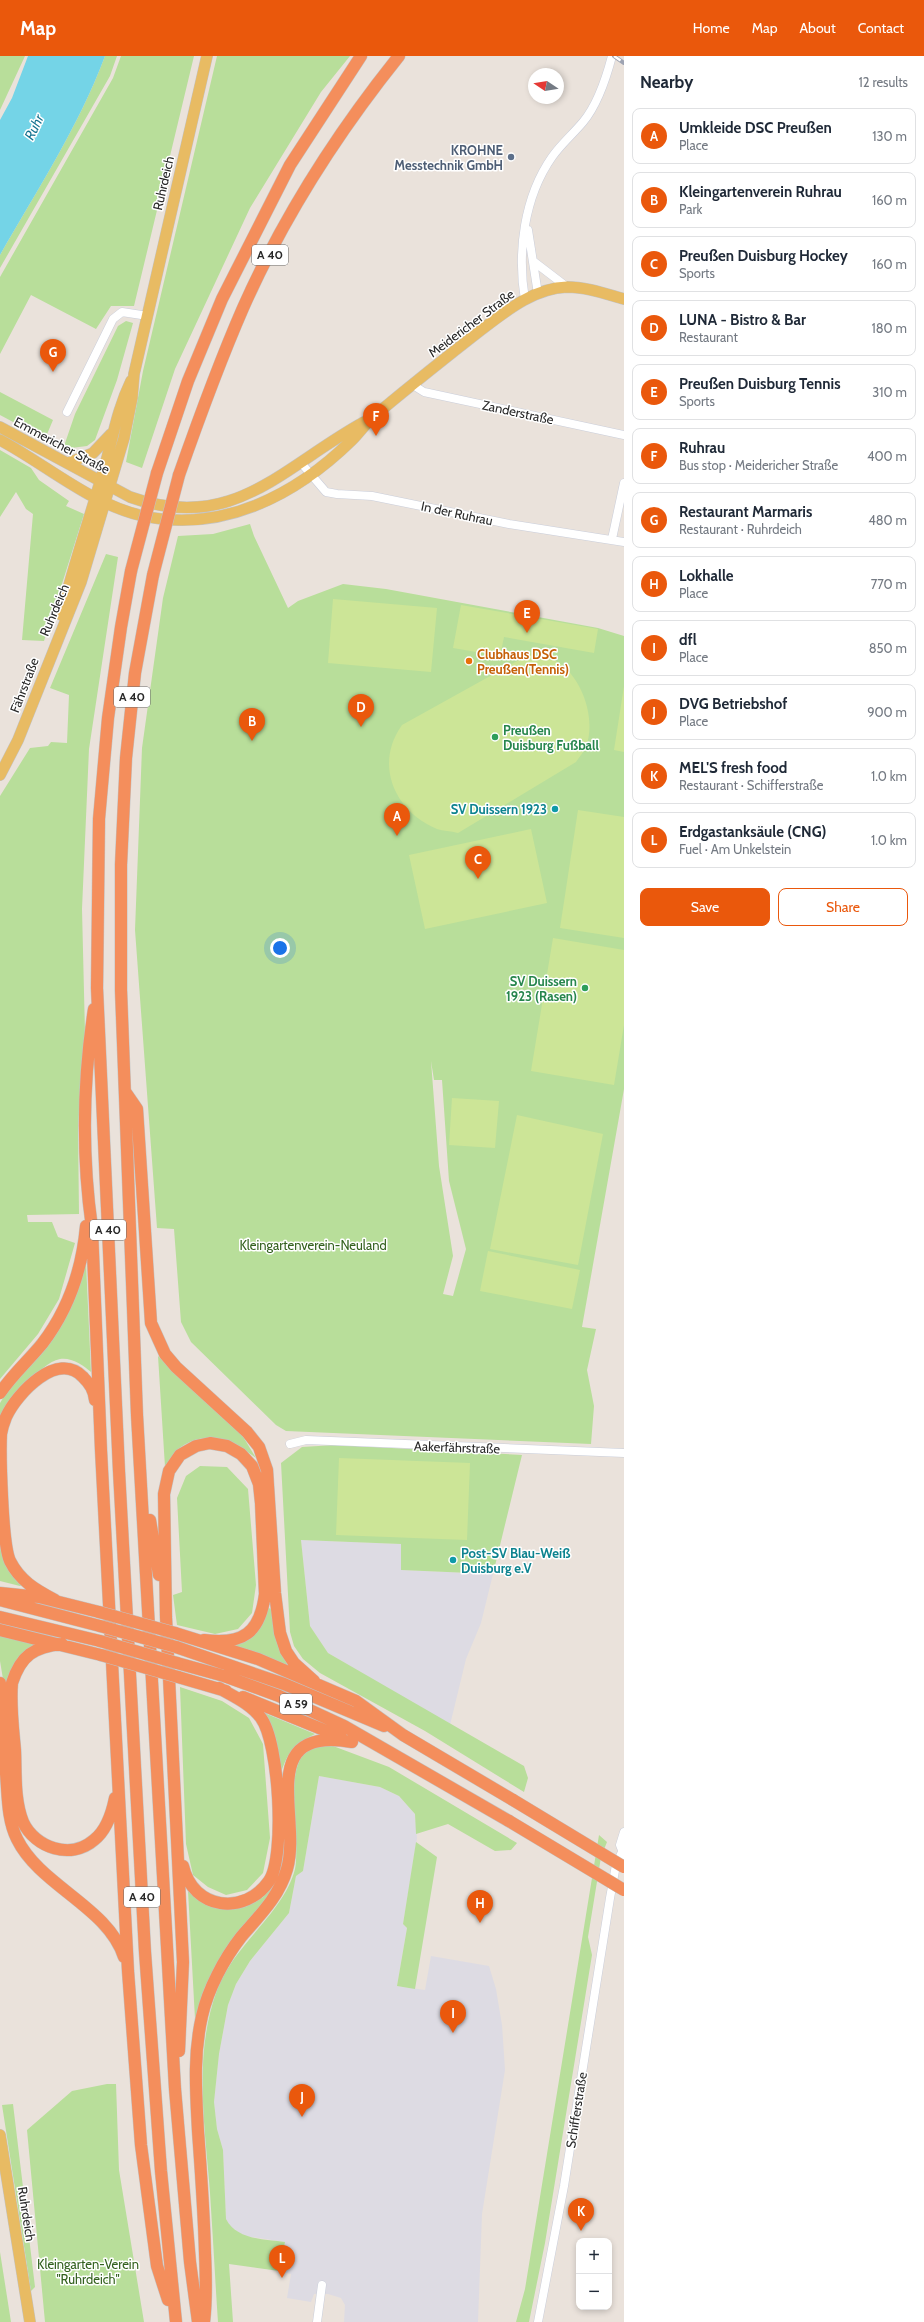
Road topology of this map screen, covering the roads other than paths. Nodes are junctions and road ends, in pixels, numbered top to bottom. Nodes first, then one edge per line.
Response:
1 (206, 56) edge
2 (361, 56) edge
3 (399, 56) edge
4 (610, 61) edge
5 (527, 219) junction
6 (533, 261) junction
7 (567, 287) junction
8 (538, 294) junction
9 (624, 299) edge
10 (525, 300) junction
11 (148, 316) junction
12 (134, 374) junction
13 (413, 385) junction
14 (67, 412) dead end
15 (373, 418) junction
16 (0, 428) edge
17 (112, 432) junction
18 (624, 434) edge
19 (7, 439) edge
20 (68, 463) junction
21 (302, 464) junction
22 (310, 475) junction
23 (100, 482) junction
24 (624, 483) edge
25 (111, 487) junction
26 (95, 498) junction
27 (106, 503) junction
28 (612, 539) junction
29 (624, 542) edge
30 (53, 649) junction
31 (0, 775) edge
32 (97, 988) junction
33 (126, 1092) junction
34 (88, 1203) junction
35 (0, 1393) edge
36 (137, 1415) junction
37 (290, 1444) dead end
38 (101, 1450) junction
39 (624, 1453) edge
40 (0, 1593) edge
41 (0, 1600) edge
42 (55, 1600) junction
43 (0, 1617) edge
44 (166, 1618) junction
45 (0, 1630) edge
46 (204, 1640) junction
47 (62, 1644) junction
48 (314, 1681) junction
49 (0, 1683) edge
50 (219, 1688) junction
51 (403, 1735) junction
52 (352, 1742) junction
53 (407, 1763) junction
54 (118, 1783) junction
55 (624, 1832) edge
56 (178, 1845) junction
57 (623, 1853) edge
58 (624, 1868) edge
59 (624, 1890) edge
60 (610, 1898) junction
61 (128, 1971) junction
62 (175, 2089) junction
63 (0, 2135) edge
64 (322, 2285) dead end
65 (30, 2322) edge
66 (176, 2322) edge
67 (198, 2322) edge
68 (204, 2322) edge
69 (317, 2322) edge
70 (538, 2322) edge

1 - 11 main road, Ruhrdeich
2 - 32 highway, A 40, bridge
3 - 33 highway, A 40, bridge
4 - 5 street
5 - 6 street
5 - 10 street
6 - 7 street
6 - 8 street
7 - 8 main road, Meidericher Straße
7 - 9 main road, Meidericher Straße
8 - 10 main road, Meidericher Straße
10 - 13 main road, Meidericher Straße
11 - 12 main road, Ruhrdeich
11 - 14 street
12 - 17 main road, Ruhrdeich
12 - 25 main road, Ruhrdeich
13 - 15 main road, Meidericher Straße
13 - 18 street, Zanderstraße
15 - 21 main road, Meidericher Straße
15 - 22 main road, Meidericher Straße
16 - 19 main road, Emmericher Straße
17 - 20 main road
17 - 23 main road, Ruhrdeich
19 - 20 main road, Emmericher Straße
19 - 26 main road, Emmericher Straße
20 - 23 main road, Emmericher Straße
21 - 22 street, In der Ruhrau
21 - 25 main road, Meidericher Straße
22 - 27 main road, Meidericher Straße
22 - 28 street, In der Ruhrau
23 - 25 main road, Emmericher Straße
23 - 26 main road, Ruhrdeich
24 - 28 street
25 - 27 main road, Ruhrdeich
26 - 27 main road, Emmericher Straße
26 - 30 main road, Ruhrdeich
27 - 30 main road, Ruhrdeich
28 - 29 street, In der Ruhrau
30 - 31 main road, Fährstraße
32 - 34 highway
32 - 66 highway, A 40
33 - 36 highway, A 40
33 - 48 highway
34 - 35 highway
34 - 38 highway
36 - 44 highway
36 - 62 highway, A 40
37 - 39 street, Aakerfährstraße
38 - 42 highway
38 - 54 highway
40 - 42 highway
41 - 51 highway, A 59, bridge
42 - 46 highway, bridge
43 - 53 highway, A 59, bridge
44 - 46 highway
44 - 56 highway
45 - 47 highway
46 - 48 highway
47 - 50 highway, bridge
47 - 54 highway
48 - 51 highway
49 - 61 highway
50 - 52 highway
50 - 56 highway
51 - 58 highway, A 59, bridge
52 - 53 highway
52 - 68 highway
53 - 59 highway, A 59, bridge
54 - 61 highway
55 - 57 street, Schifferstraße
56 - 62 highway
57 - 60 street, Schifferstraße
58 - 60 street, Schifferstraße
60 - 70 street, Schifferstraße
61 - 66 highway
62 - 67 highway, A 40
63 - 65 main road, Ruhrdeich
64 - 69 street

